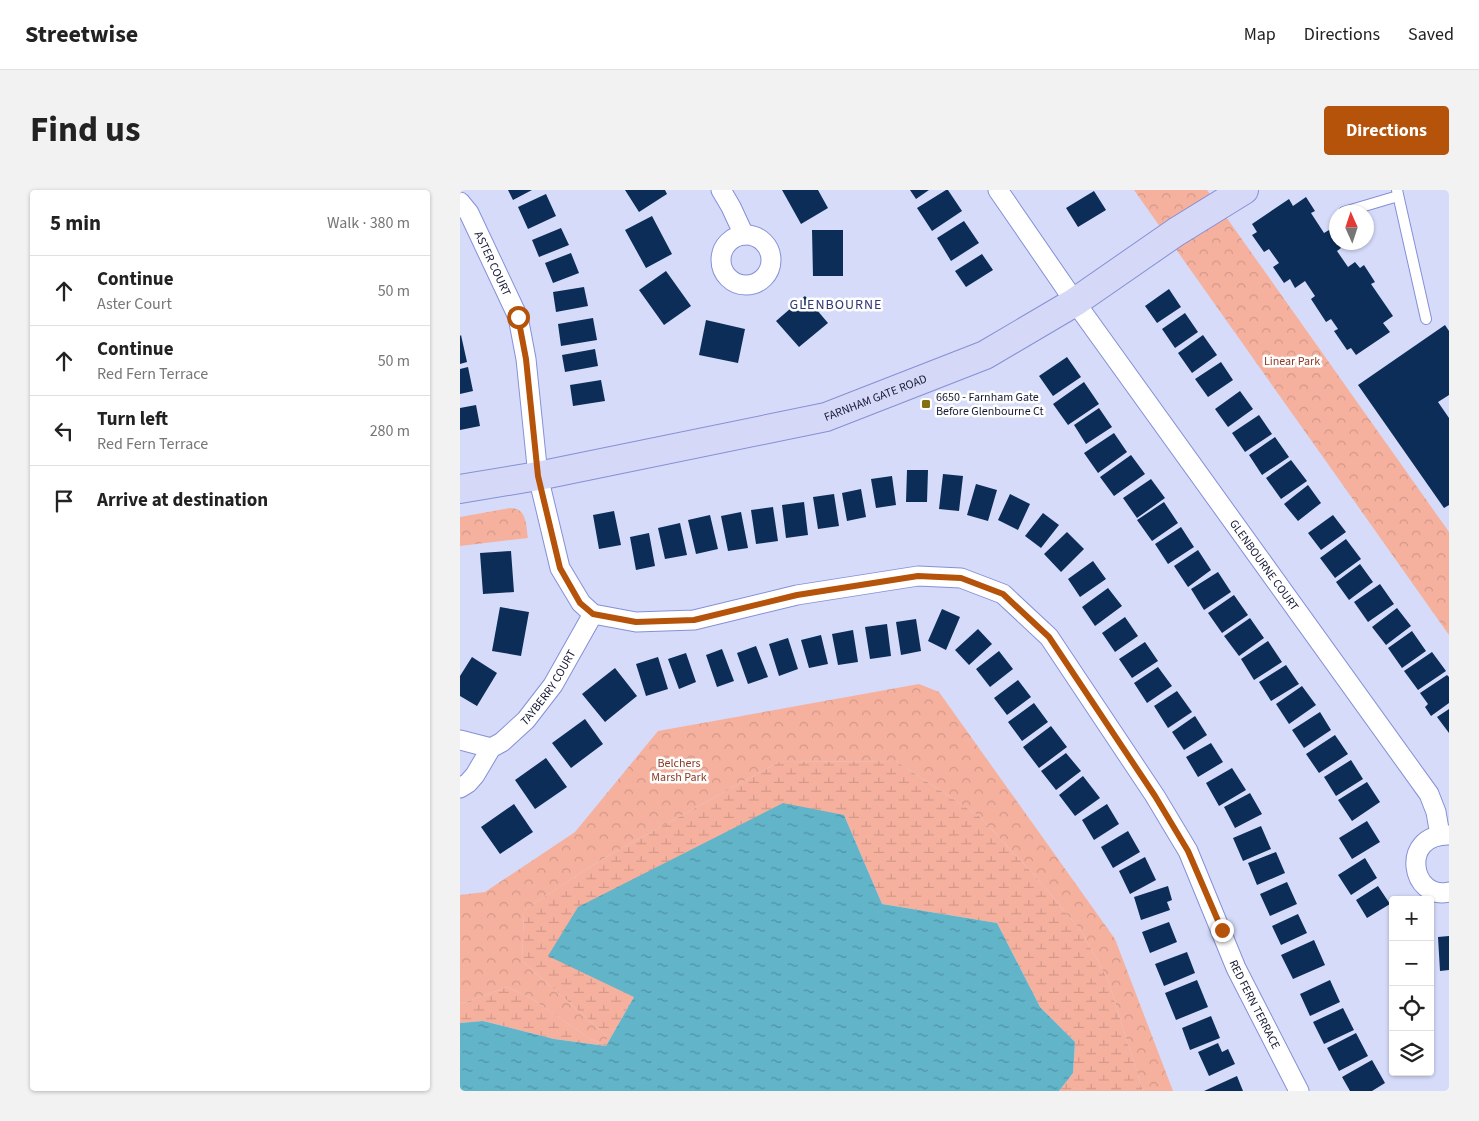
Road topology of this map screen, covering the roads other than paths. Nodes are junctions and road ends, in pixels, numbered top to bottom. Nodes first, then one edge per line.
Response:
1 (721, 190) edge
2 (998, 190) edge
3 (1244, 190) edge
4 (1398, 193) edge
5 (460, 202) edge
6 (1364, 205) edge
7 (744, 234) dead end
8 (1075, 302) junction
9 (1426, 319) dead end
10 (538, 476) junction
11 (460, 489) edge
12 (593, 614) junction
13 (460, 740) edge
14 (491, 748) junction
15 (460, 788) edge
16 (1444, 835) edge
17 (1449, 892) edge
18 (1299, 1091) edge

1 - 7 street
2 - 8 street, GLENBOURNE COURT
3 - 8 street, FARNHAM GATE ROAD
4 - 6 lane
4 - 9 lane
5 - 10 street, ASTER COURT
8 - 10 street, FARNHAM GATE ROAD
8 - 16 street, GLENBOURNE COURT
10 - 11 street, FARNHAM GATE ROAD
10 - 12 street
12 - 14 street, TAYBERRY COURT
12 - 18 street, RED FERN TERRACE
13 - 14 street
14 - 15 street, TAYBERRY COURT
16 - 17 street, GLENBOURNE COURT

